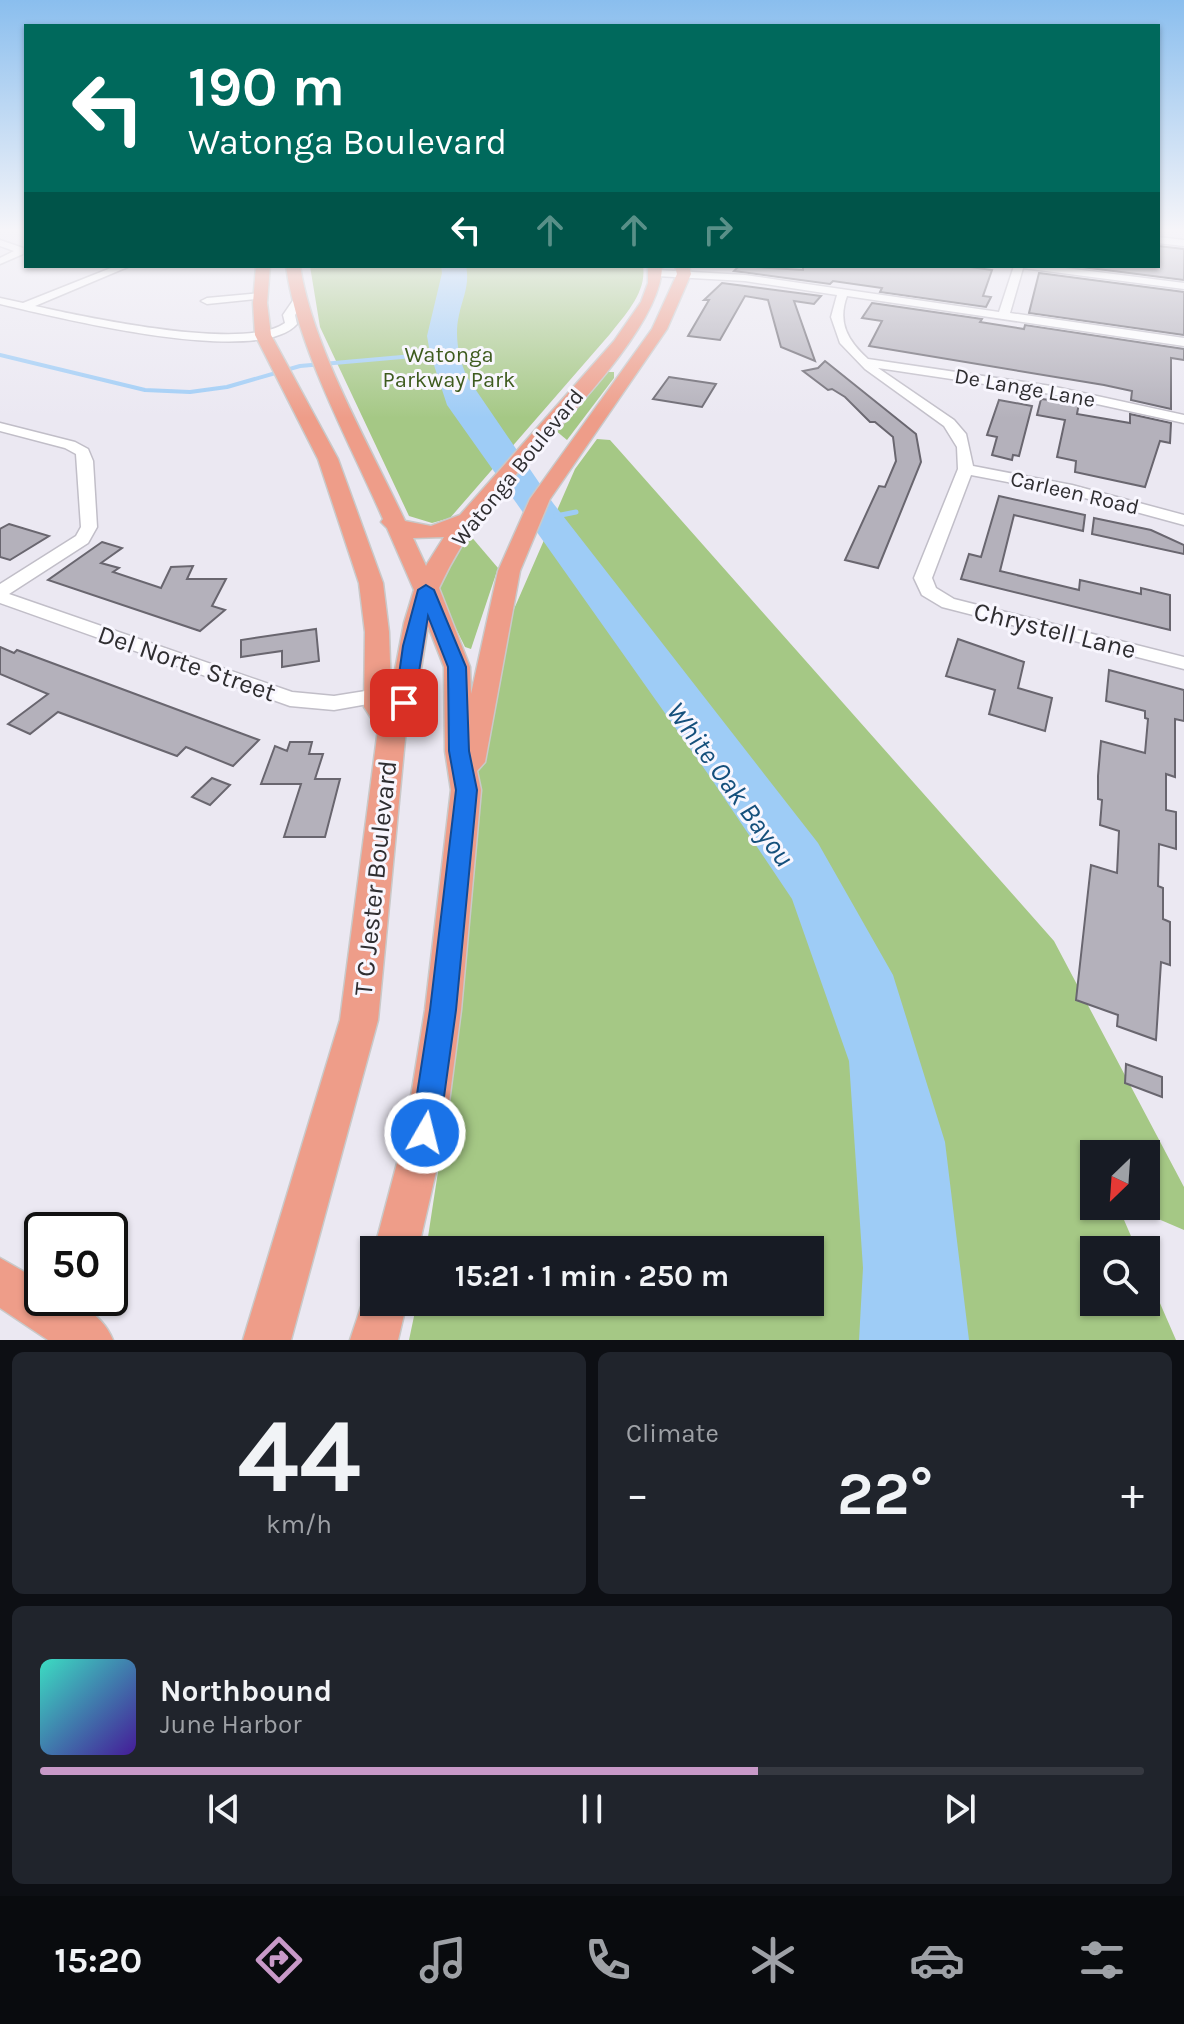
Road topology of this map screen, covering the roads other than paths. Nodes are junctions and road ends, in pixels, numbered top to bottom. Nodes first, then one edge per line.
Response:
1 (60, 293) edge
2 (261, 293) edge
3 (297, 293) edge
4 (653, 293) edge
5 (674, 293) edge
6 (843, 293) edge
7 (855, 293) edge
8 (1011, 293) edge
9 (261, 296) junction
10 (0, 301) edge
11 (207, 301) dead end
12 (298, 301) junction
13 (24, 307) junction
14 (1004, 314) junction
15 (263, 335) junction
16 (1184, 342) edge
17 (604, 362) junction
18 (866, 362) junction
19 (632, 366) junction
20 (1184, 419) edge
21 (0, 427) edge
22 (363, 454) junction
23 (328, 459) junction
24 (966, 469) junction
25 (470, 518) junction
26 (1184, 520) edge
27 (392, 522) junction
28 (426, 590) junction
29 (0, 595) edge
30 (1184, 663) edge
31 (385, 712) junction
32 (466, 790) junction
33 (399, 1236) edge
34 (0, 1281) edge
35 (380, 1316) edge
36 (89, 1340) edge
37 (267, 1340) edge
38 (374, 1340) edge

1 - 13 street
2 - 9 main road
3 - 12 main road
4 - 17 main road, Watonga Boulevard
5 - 19 main road, Watonga Boulevard
6 - 18 street
7 - 14 street
8 - 14 street
9 - 11 street
9 - 15 main road
10 - 13 street
12 - 15 street
12 - 22 main road
13 - 15 street
14 - 16 street
15 - 23 main road, T C Jester Boulevard
17 - 19 main road
17 - 25 main road, Watonga Boulevard
18 - 20 street, De Lange Lane
18 - 24 street
19 - 32 main road, Watonga Boulevard
21 - 29 street
22 - 23 main road
22 - 27 main road
23 - 31 main road, T C Jester Boulevard
24 - 26 street, Carleen Road
24 - 30 street, Chrystell Lane
25 - 27 main road
25 - 28 main road, Watonga Boulevard
27 - 28 main road
28 - 31 main road, Watonga Boulevard
28 - 32 main road
29 - 31 street, Del Norte Street
31 - 37 main road, T C Jester Boulevard
32 - 33 main road
34 - 36 main road
35 - 38 main road

